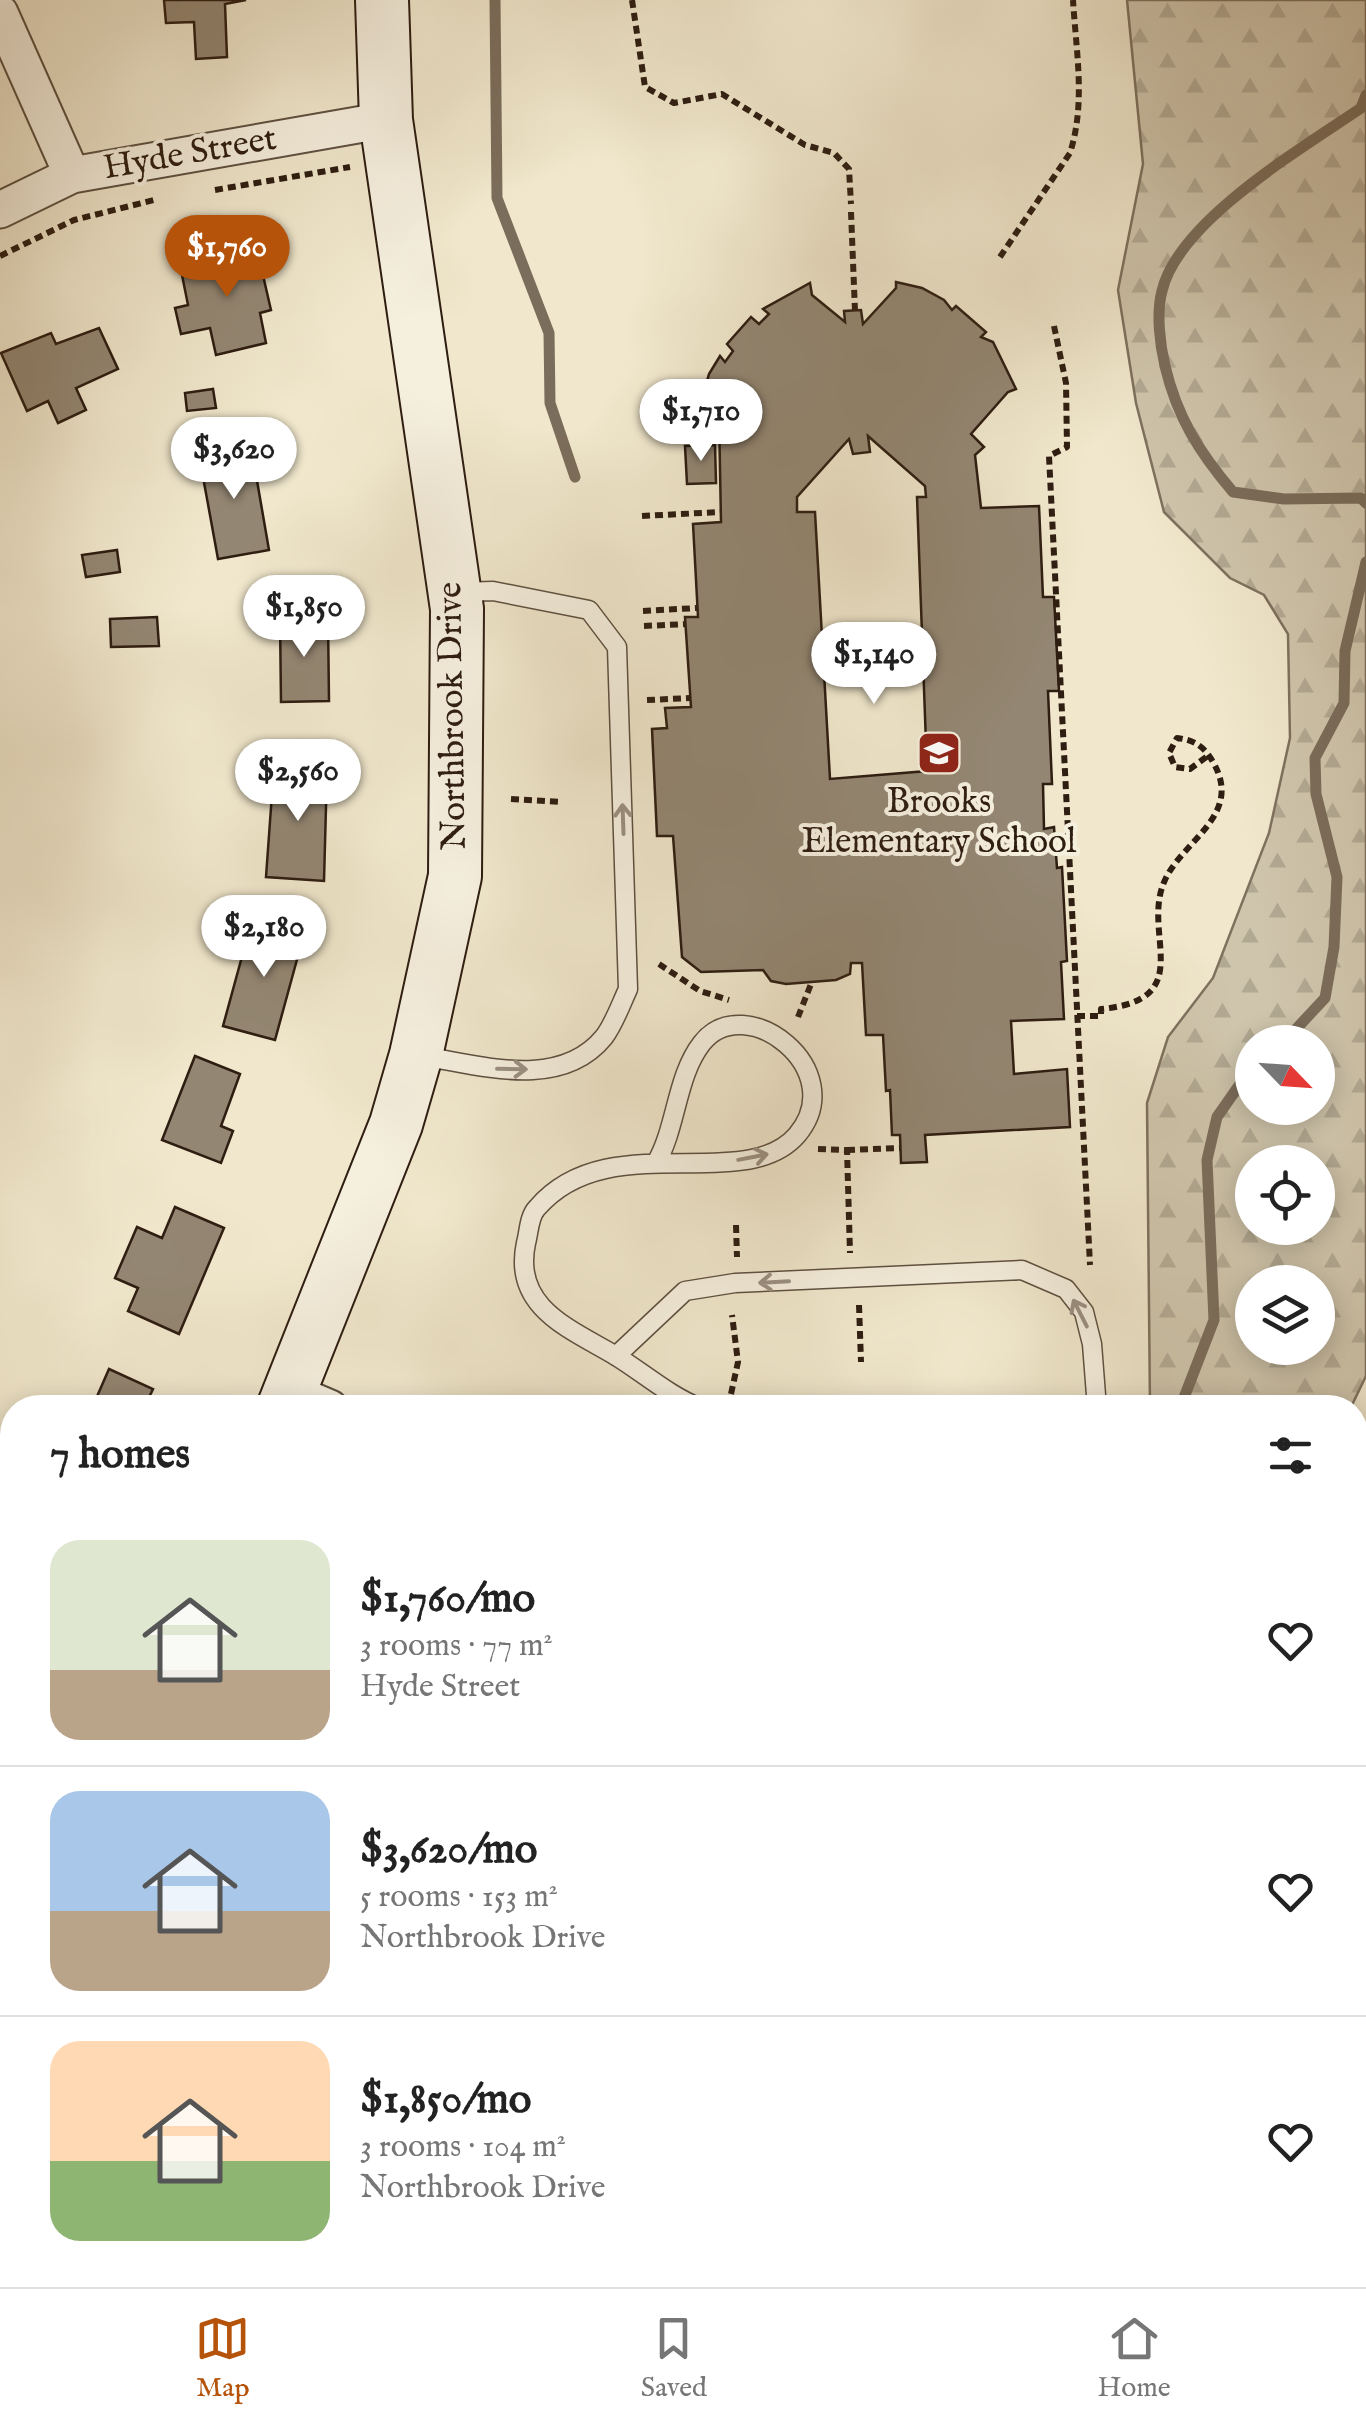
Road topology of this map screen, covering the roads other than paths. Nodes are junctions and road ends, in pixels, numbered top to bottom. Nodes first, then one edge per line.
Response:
1 (382, 0) edge
2 (0, 13) edge
3 (386, 120) junction
4 (72, 175) junction
5 (0, 210) edge
6 (455, 592) junction
7 (416, 1055) junction
8 (656, 1163) junction
9 (616, 1356) junction
10 (303, 1395) edge
11 (671, 1395) edge
12 (1096, 1395) edge

1 - 3 street, Northbrook Drive
2 - 4 street
3 - 4 street, Hyde Street
3 - 6 street, Northbrook Drive
4 - 5 street, Hyde Street
6 - 7 street, Northbrook Drive
7 -> 6 lane
7 - 10 street, Northbrook Drive
8 -> 8 lane
8 - 9 lane
9 - 11 lane
12 -> 9 lane

